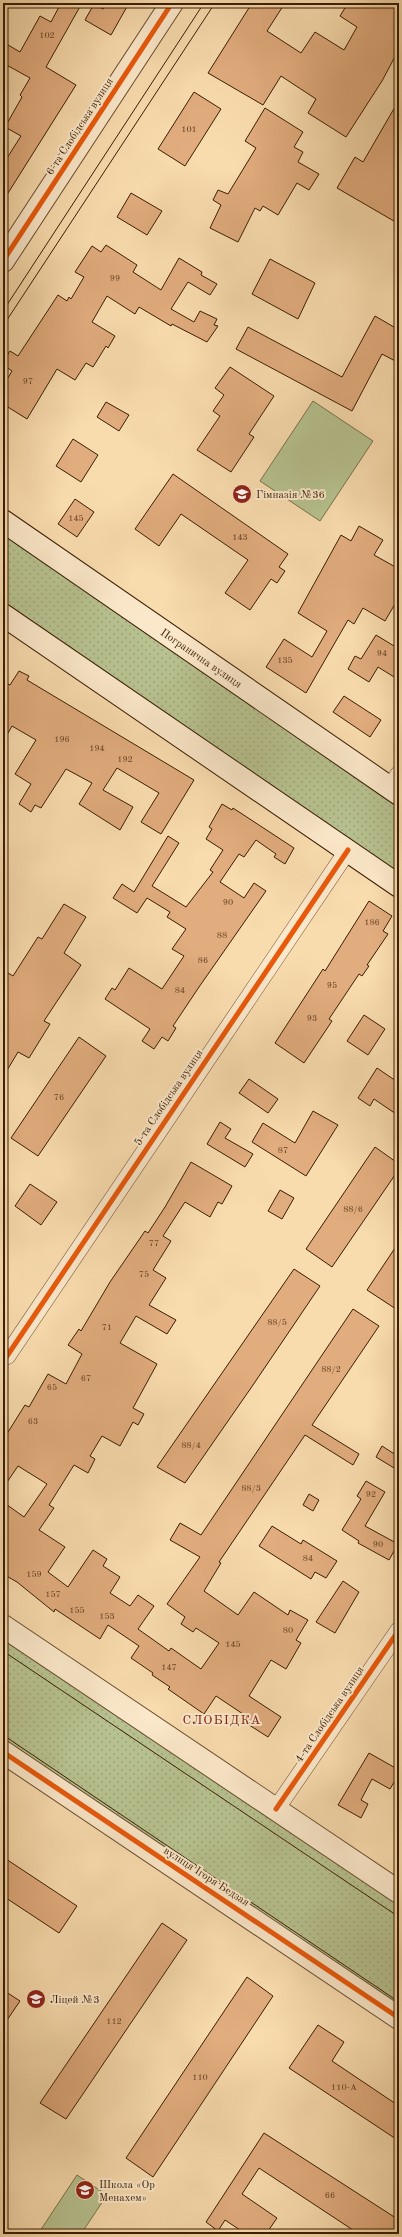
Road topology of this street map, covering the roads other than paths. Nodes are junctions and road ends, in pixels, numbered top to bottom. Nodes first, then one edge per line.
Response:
1 (172, 3) edge
2 (3, 261) edge
3 (3, 521) edge
4 (3, 615) edge
5 (396, 785) edge
6 (348, 850) junction
7 (399, 886) edge
8 (7, 1356) dead end
9 (3, 1626) edge
10 (399, 1630) edge
11 (3, 1752) edge
12 (276, 1809) junction
13 (399, 1892) edge
14 (399, 2018) edge

1 - 2 street, 6-та Слобідська вулиця
3 - 5 street, Погранична вулиця
4 - 6 street
6 - 7 street
6 - 8 street, 5-та Слобідська вулиця
9 - 12 street
10 - 12 street, 4-та Слобідська вулиця
11 - 14 street, вулиця Ігоря Бедзая
12 - 13 street

